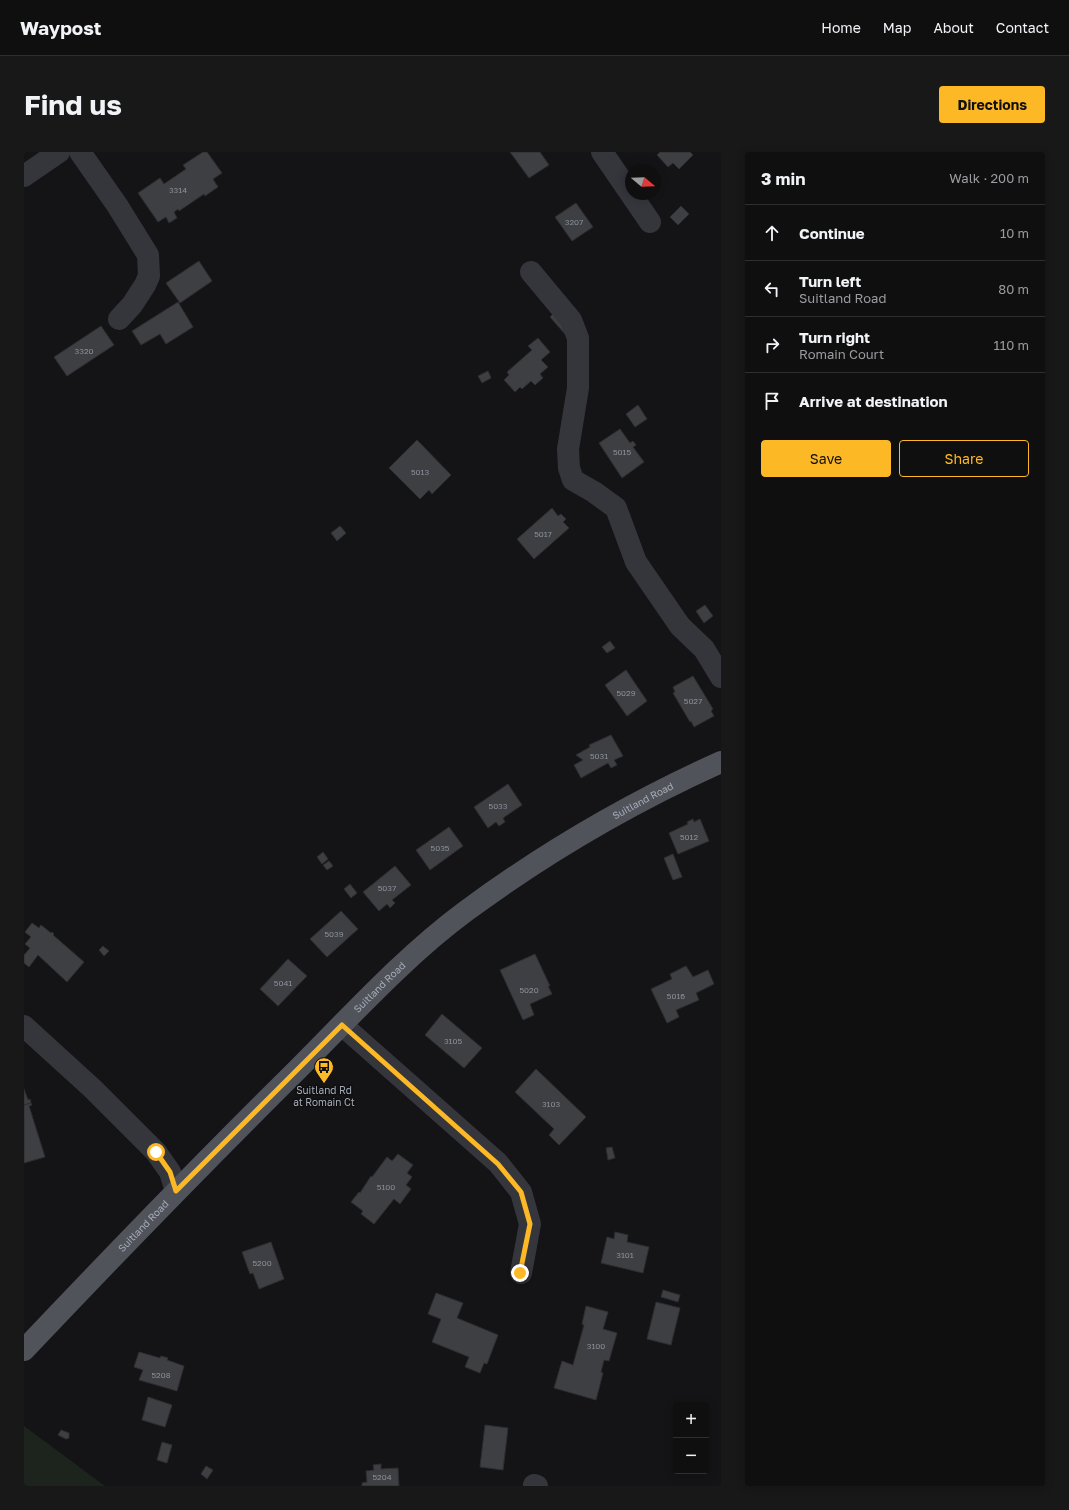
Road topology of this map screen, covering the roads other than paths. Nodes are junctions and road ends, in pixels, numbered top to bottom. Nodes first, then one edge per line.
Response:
1 (59, 152) edge
2 (80, 152) edge
3 (602, 152) edge
4 (24, 176) edge
5 (650, 222) dead end
6 (531, 272) dead end
7 (119, 319) dead end
8 (721, 676) edge
9 (721, 762) edge
10 (342, 1025) junction
11 (24, 1026) edge
12 (176, 1191) junction
13 (520, 1273) dead end
14 (24, 1350) edge

1 - 4 street
2 - 7 street
3 - 5 street
6 - 8 street
9 - 10 main road, Suitland Road
10 - 12 main road, Suitland Road
10 - 13 street
11 - 12 street
12 - 14 main road, Suitland Road

